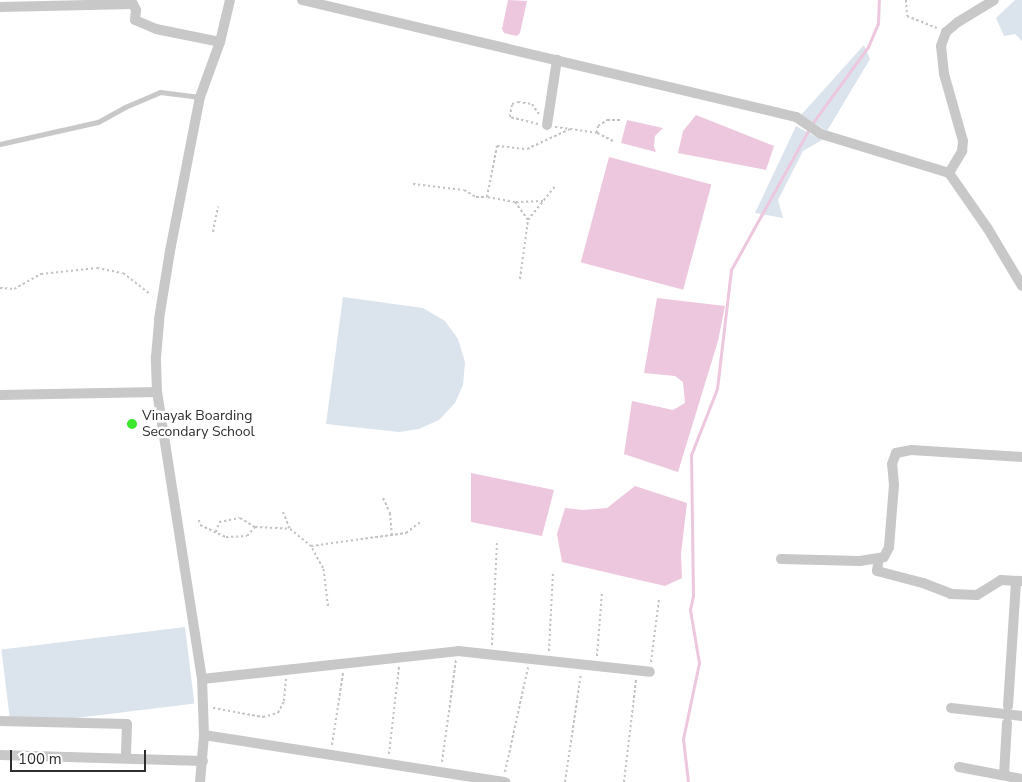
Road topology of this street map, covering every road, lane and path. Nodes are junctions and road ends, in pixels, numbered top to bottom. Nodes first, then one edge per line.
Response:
1 (230, 0) edge
2 (302, 0) edge
3 (906, 0) edge
4 (994, 0) edge
5 (0, 7) edge
6 (946, 32) junction
7 (220, 42) junction
8 (557, 60) junction
9 (200, 97) junction
10 (621, 120) dead end
11 (547, 125) junction
12 (570, 129) junction
13 (597, 133) junction
14 (613, 141) dead end
15 (0, 144) edge
16 (949, 173) junction
17 (413, 184) dead end
18 (556, 185) dead end
19 (487, 197) junction
20 (543, 201) junction
21 (515, 202) junction
22 (218, 206) dead end
23 (528, 220) junction
24 (213, 232) dead end
25 (520, 279) dead end
26 (1022, 286) edge
27 (0, 288) edge
28 (149, 293) dead end
29 (157, 392) junction
30 (0, 395) edge
31 (1022, 457) edge
32 (383, 498) dead end
33 (283, 512) dead end
34 (199, 520) dead end
35 (420, 522) dead end
36 (256, 528) junction
37 (290, 529) junction
38 (216, 532) junction
39 (392, 535) junction
40 (497, 543) dead end
41 (311, 546) junction
42 (879, 558) junction
43 (781, 560) dead end
44 (554, 572) dead end
45 (1019, 581) edge
46 (602, 592) dead end
47 (658, 599) dead end
48 (328, 606) dead end
49 (458, 652) junction
50 (492, 655) junction
51 (400, 658) junction
52 (530, 659) junction
53 (549, 661) junction
54 (344, 663) junction
55 (583, 665) junction
56 (596, 666) junction
57 (285, 670) junction
58 (637, 670) junction
59 (650, 672) joint
60 (202, 679) junction
61 (204, 706) junction
62 (1008, 706) dead end
63 (951, 708) dead end
64 (1022, 716) edge
65 (0, 721) edge
66 (1007, 723) dead end
67 (204, 735) junction
68 (330, 754) junction
69 (0, 755) edge
70 (126, 758) junction
71 (203, 760) junction
72 (388, 764) junction
73 (959, 767) dead end
74 (441, 772) junction
75 (1004, 775) junction
76 (1022, 778) edge
77 (200, 782) edge
78 (503, 782) edge
79 (565, 782) edge
80 (624, 782) edge

1 - 7 street
2 - 8 street
3 - 6 path
4 - 6 street
5 - 7 street
6 - 16 street
7 - 9 street
8 - 11 street
8 - 16 street
9 - 15 lane
9 - 29 street
10 - 13 path
11 - 11 path
11 - 12 path
12 - 13 path
12 - 19 path
13 - 14 path
16 - 26 street
17 - 19 path
18 - 20 path
19 - 21 path
20 - 21 path
20 - 23 path
21 - 23 path
22 - 24 path
23 - 25 path
27 - 28 path
29 - 30 street
29 - 60 street
31 - 42 street
32 - 39 path
33 - 37 path
34 - 38 path
35 - 39 path
36 - 37 path
36 - 38 path
36 - 38 path
37 - 41 path
39 - 41 path
40 - 50 path
41 - 48 path
42 - 43 street
42 - 45 street
44 - 53 path
45 - 62 street
46 - 56 path
47 - 59 path
49 - 50 street
49 - 51 street
49 - 74 path
50 - 52 street
51 - 54 street
51 - 72 path
52 - 53 street
52 - 78 path
53 - 55 street
54 - 57 street
54 - 68 path
55 - 56 street
55 - 79 path
56 - 58 street
57 - 60 street
57 - 61 path
58 - 59 street
58 - 80 path
60 - 61 street
61 - 67 street
63 - 64 street
65 - 70 street
66 - 75 street
67 - 68 street
67 - 71 street
68 - 72 street
69 - 70 street
70 - 71 street
71 - 77 street
72 - 74 street
73 - 75 street
74 - 78 street
75 - 76 street

